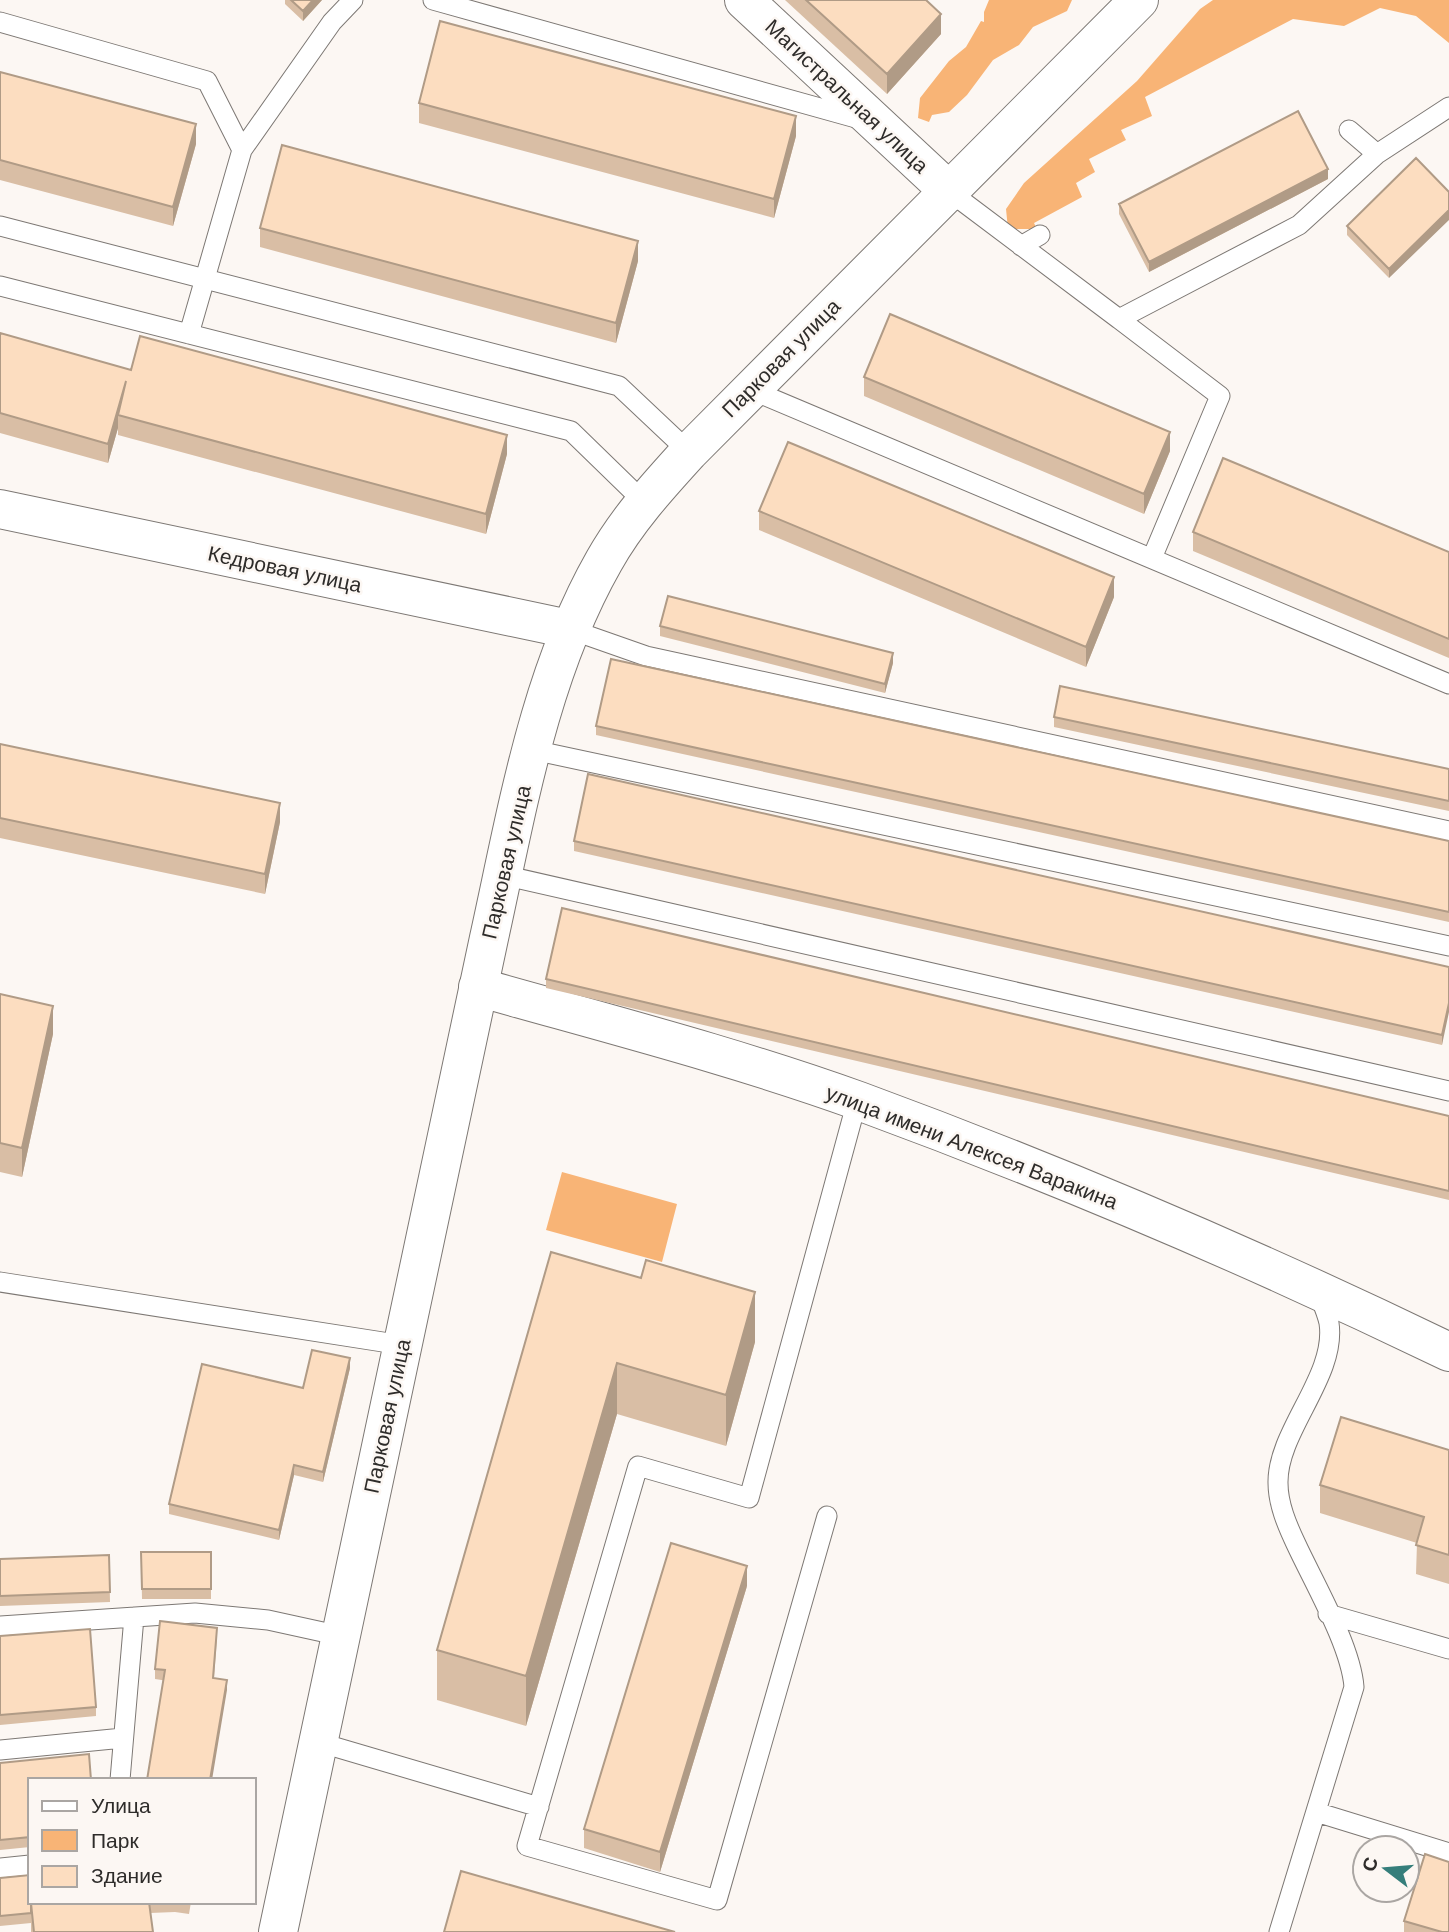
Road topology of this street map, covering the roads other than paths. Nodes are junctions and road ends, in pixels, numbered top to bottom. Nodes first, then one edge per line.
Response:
1 (353, 0) edge
2 (433, 0) edge
3 (744, 0) edge
4 (1139, 0) edge
5 (0, 22) edge
6 (1449, 107) edge
7 (877, 124) junction
8 (1349, 130) dead end
9 (242, 150) junction
10 (1377, 155) junction
11 (950, 192) junction
12 (0, 226) edge
13 (1040, 235) dead end
14 (1021, 246) junction
15 (205, 279) junction
16 (0, 286) edge
17 (1119, 319) junction
18 (189, 334) junction
19 (749, 389) junction
20 (689, 452) junction
21 (644, 502) junction
22 (0, 509) edge
23 (1152, 558) junction
24 (569, 629) junction
25 (1449, 684) edge
26 (533, 750) junction
27 (1449, 831) edge
28 (503, 875) junction
29 (1449, 946) edge
30 (478, 987) junction
31 (1449, 1091) edge
32 (857, 1101) junction
33 (0, 1282) edge
34 (1317, 1288) junction
35 (402, 1345) junction
36 (1449, 1352) edge
37 (827, 1516) dead end
38 (1328, 1614) junction
39 (135, 1617) junction
40 (0, 1626) edge
41 (341, 1636) junction
42 (1449, 1649) edge
43 (123, 1738) junction
44 (318, 1742) junction
45 (0, 1750) edge
46 (120, 1778) edge
47 (539, 1807) junction
48 (1316, 1812) junction
49 (1449, 1853) edge
50 (28, 1865) edge
51 (0, 1868) edge
52 (278, 1932) edge
53 (1279, 1932) edge

1 - 9 lane
2 - 7 lane
3 - 7 street, Магистральная улица
4 - 11 street, Парковая улица
5 - 9 lane
6 - 10 lane
7 - 11 street, Магистральная улица
8 - 10 lane
9 - 15 lane
10 - 17 lane
11 - 14 lane
11 - 19 street, Парковая улица
12 - 15 lane
13 - 14 lane
14 - 17 lane
15 - 18 lane
15 - 20 lane
16 - 18 lane
17 - 23 lane
18 - 21 lane
19 - 20 street, Парковая улица
19 - 23 lane
20 - 21 street, Парковая улица
21 - 24 street, Парковая улица
22 - 24 street, Кедровая улица
23 - 25 lane
24 - 26 street, Парковая улица
24 - 27 lane
26 - 28 street, Парковая улица
26 - 29 lane
28 - 30 street, Парковая улица
28 - 31 lane
30 - 32 street, улица имени Алексея Варакина
30 - 35 street, Парковая улица
32 - 34 street, улица имени Алексея Варакина
32 - 47 lane
33 - 35 lane
34 - 36 street, улица имени Алексея Варакина
34 - 38 lane
35 - 41 street, Парковая улица
37 - 47 lane
38 - 42 lane
38 - 48 lane
39 - 40 lane
39 - 41 lane
39 - 43 lane
41 - 44 street, Парковая улица
43 - 45 lane
43 - 46 lane
44 - 47 lane
44 - 52 street, Парковая улица
48 - 49 lane
48 - 53 lane
50 - 51 lane

